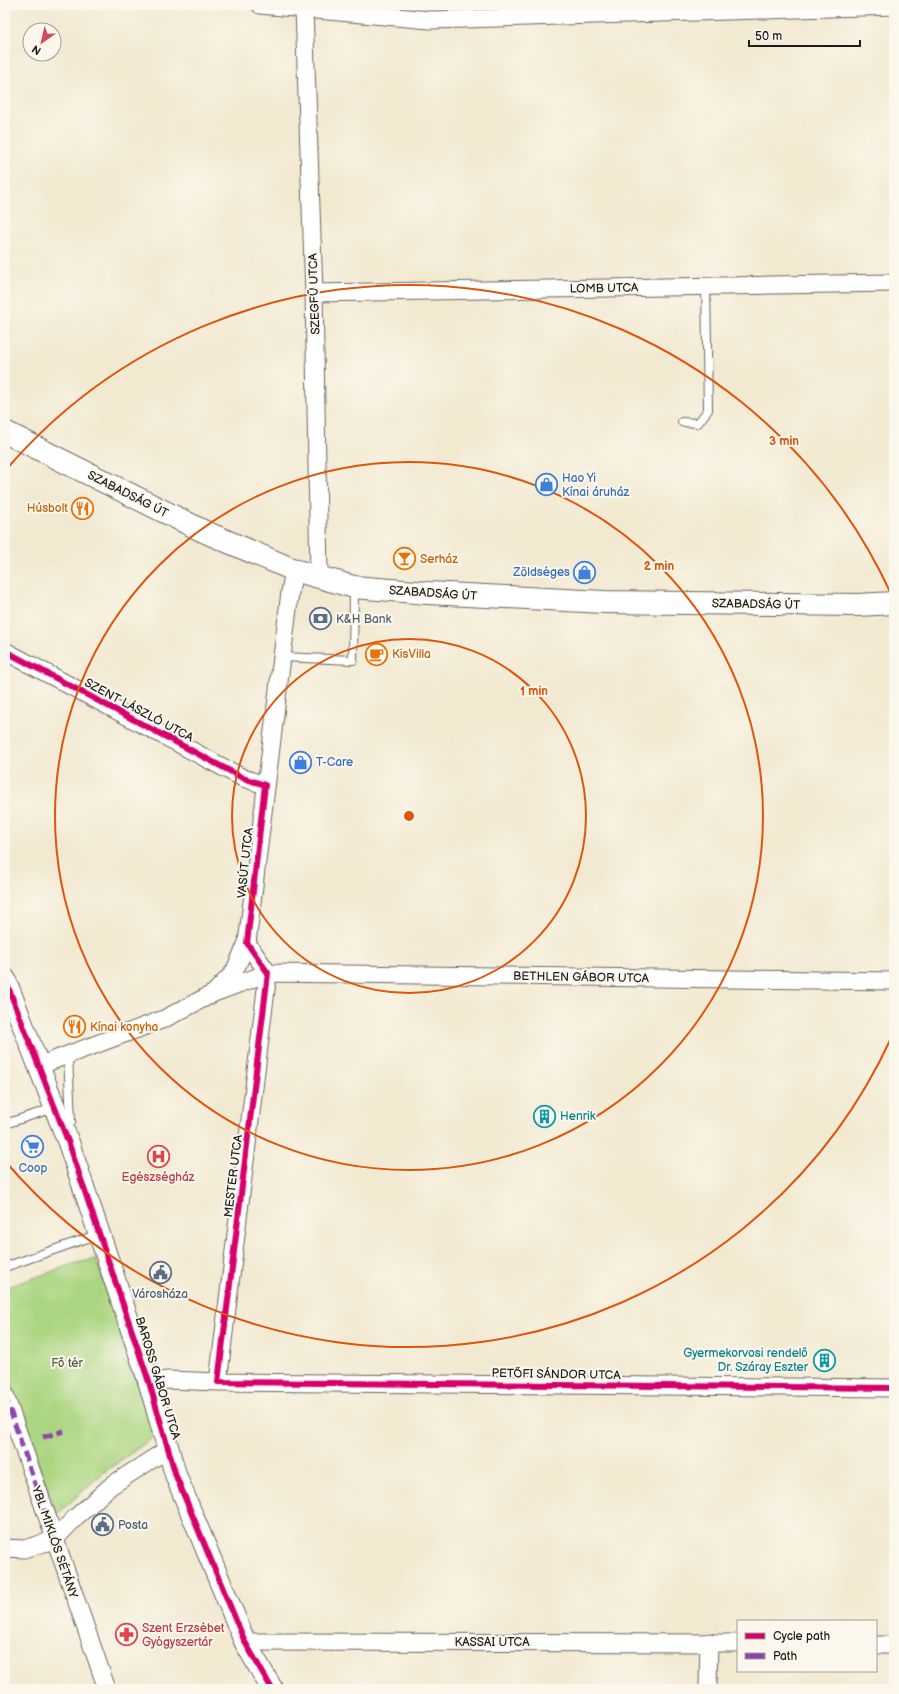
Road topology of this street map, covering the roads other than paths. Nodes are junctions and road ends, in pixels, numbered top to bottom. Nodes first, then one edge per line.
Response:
1 (260, 5) edge
2 (894, 6) edge
3 (304, 9) junction
4 (894, 283) edge
5 (706, 286) junction
6 (314, 293) junction
7 (682, 422) dead end
8 (5, 432) edge
9 (294, 570) junction
10 (319, 578) junction
11 (354, 586) junction
12 (894, 603) edge
13 (5, 651) edge
14 (281, 657) junction
15 (265, 785) junction
16 (247, 943) junction
17 (268, 973) junction
18 (5, 979) edge
19 (894, 980) edge
20 (214, 993) junction
21 (68, 1055) junction
22 (38, 1066) junction
23 (58, 1115) junction
24 (5, 1124) edge
25 (99, 1234) junction
26 (5, 1267) edge
27 (148, 1382) junction
28 (218, 1382) junction
29 (894, 1388) edge
30 (5, 1395) edge
31 (168, 1449) junction
32 (54, 1540) junction
33 (5, 1548) edge
34 (245, 1642) junction
35 (709, 1642) junction
36 (737, 1643) edge
37 (877, 1645) edge
38 (894, 1645) edge
39 (107, 1689) edge
40 (272, 1689) edge
41 (708, 1689) edge

1 - 3 street
2 - 3 street
3 - 6 street, SZEGFŰ UTCA
4 - 5 street, LOMB UTCA
5 - 6 street, LOMB UTCA
5 - 7 lane
6 - 10 street, SZEGFŰ UTCA
8 - 9 main road, SZABADSÁG ÚT
9 - 10 main road, SZABADSÁG ÚT
9 - 14 street, VASÚT UTCA
10 - 11 main road, SZABADSÁG ÚT
11 - 12 main road, SZABADSÁG ÚT
11 - 14 lane
13 - 15 street, SZENT LÁSZLÓ UTCA
14 - 15 street, VASÚT UTCA
15 - 16 street, VASÚT UTCA
16 - 17 street
16 - 20 street, VASÚT UTCA
17 - 19 street, BETHLEN GÁBOR UTCA
17 - 20 street, BETHLEN GÁBOR UTCA
17 - 28 street, MESTER UTCA
18 - 22 street, BAROSS GÁBOR UTCA
20 - 21 street, VASÚT UTCA
21 - 22 street, VASÚT UTCA
21 - 23 lane
22 - 23 street, BAROSS GÁBOR UTCA
23 - 24 lane
23 - 25 street, BAROSS GÁBOR UTCA
25 - 26 lane
25 - 27 street, BAROSS GÁBOR UTCA
27 - 28 street, PETŐFI SÁNDOR UTCA
27 - 31 street, BAROSS GÁBOR UTCA
28 - 29 street, PETŐFI SÁNDOR UTCA
30 - 32 street, YBL MIKLÓS SÉTÁNY
31 - 32 street
31 - 34 street, BAROSS GÁBOR UTCA
32 - 33 street
32 - 39 street, YBL MIKLÓS SÉTÁNY
34 - 35 street, KASSAI UTCA
34 - 40 street, BAROSS GÁBOR UTCA
35 - 36 street, KASSAI UTCA
35 - 41 street
37 - 38 street

